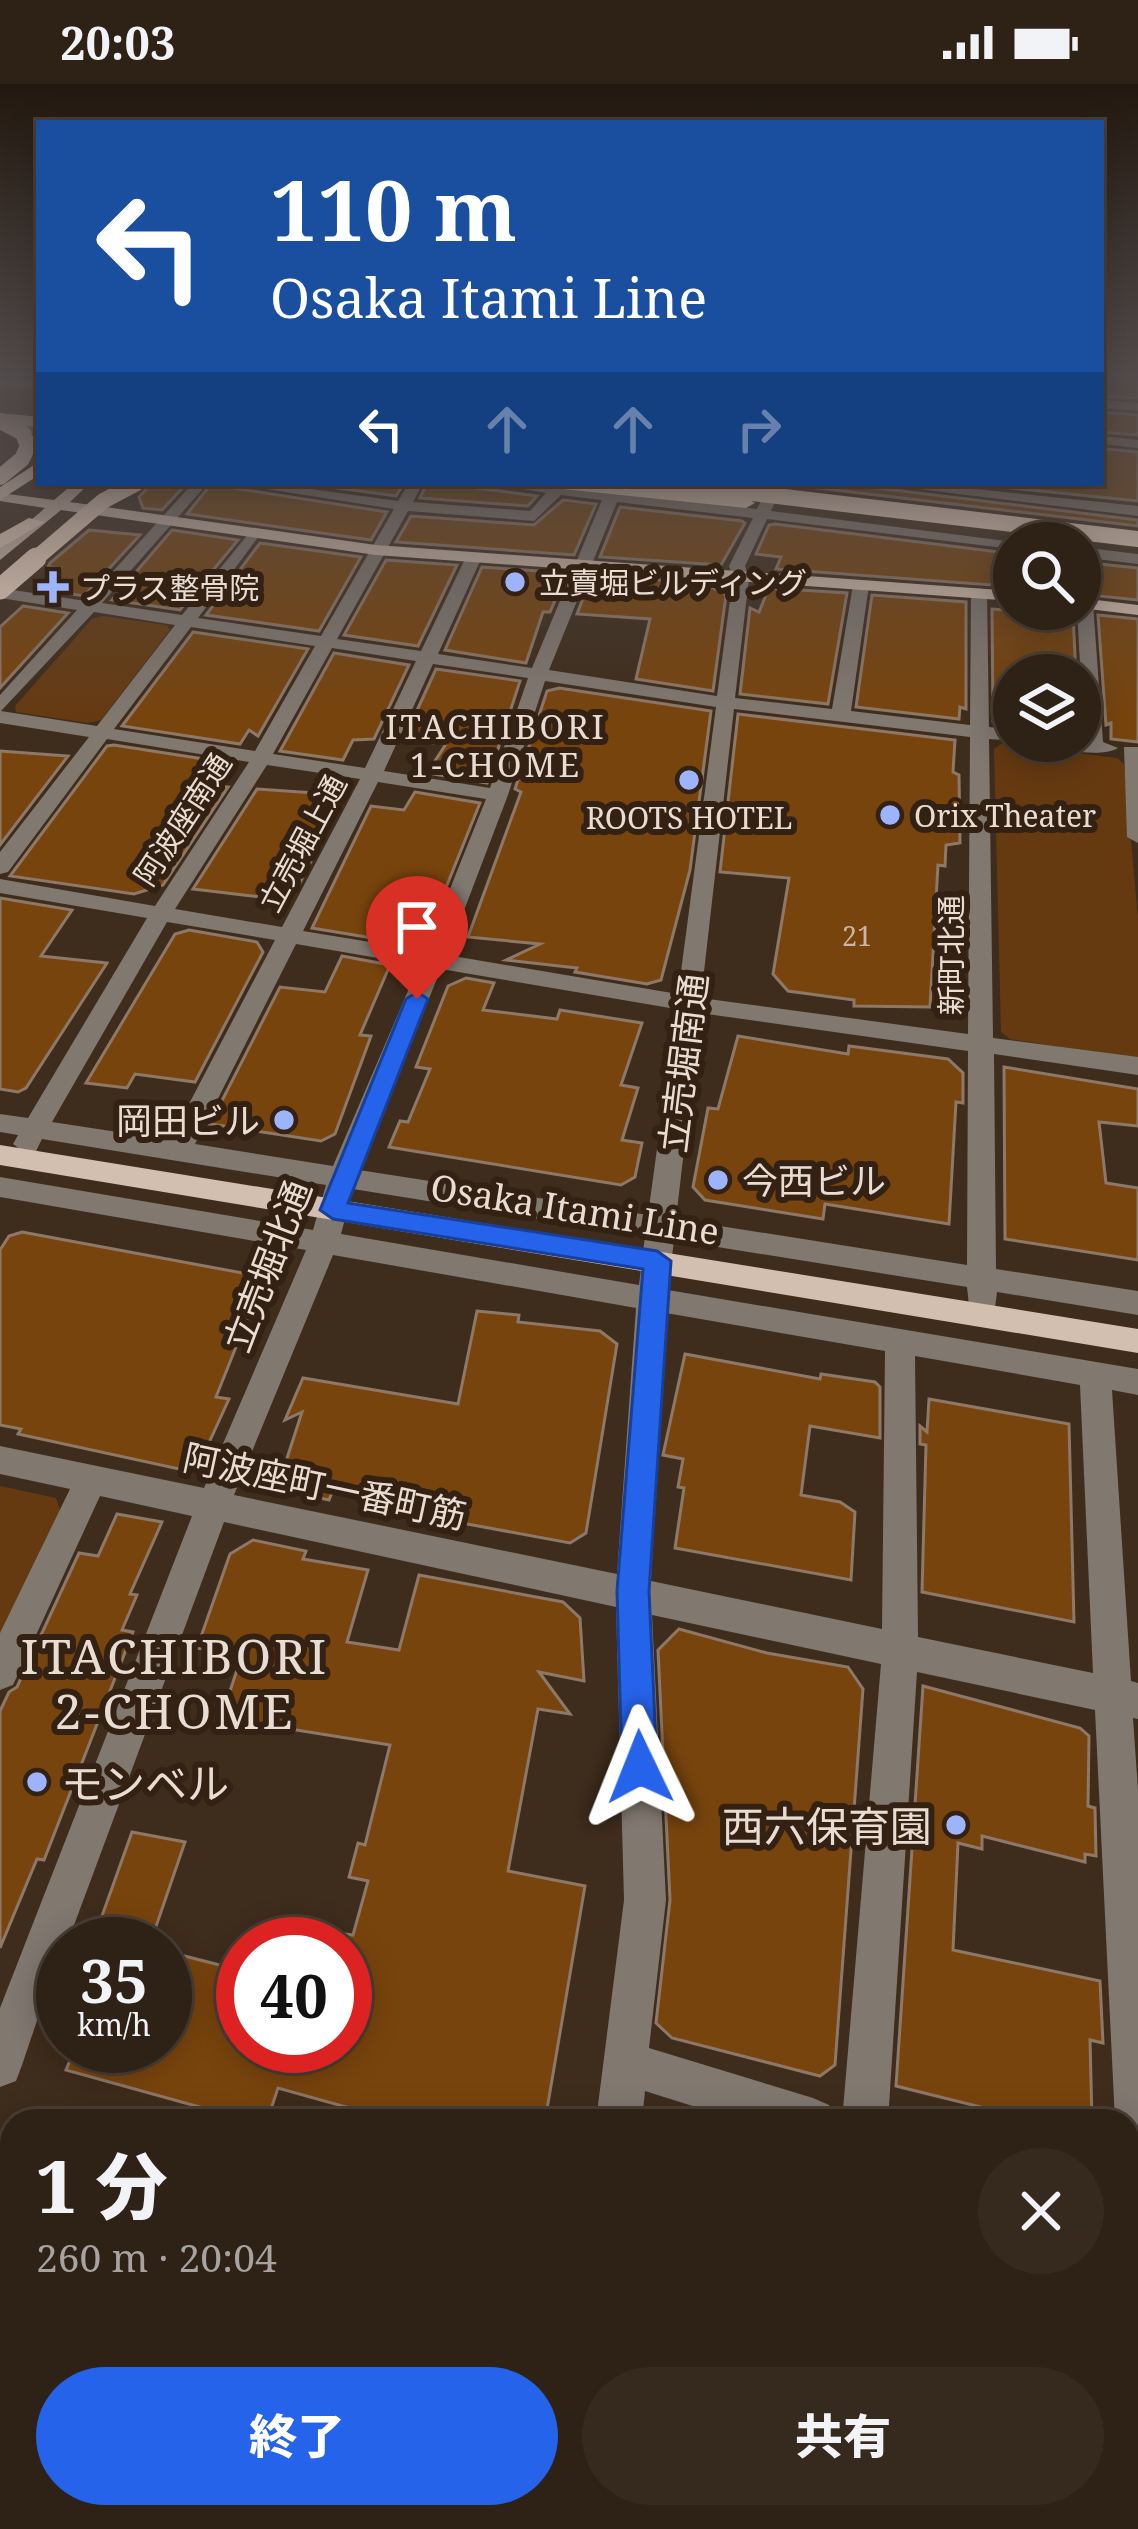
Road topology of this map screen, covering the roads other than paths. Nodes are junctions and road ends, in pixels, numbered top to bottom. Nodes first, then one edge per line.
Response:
1 (73, 491) edge
2 (94, 491) edge
3 (112, 491) edge
4 (122, 491) edge
5 (194, 491) edge
6 (294, 491) edge
7 (411, 491) edge
8 (552, 491) edge
9 (578, 491) edge
10 (602, 491) edge
11 (737, 491) edge
12 (773, 491) edge
13 (774, 491) edge
14 (996, 491) edge
15 (611, 497) junction
16 (3, 500) edge
17 (56, 505) junction
18 (402, 506) junction
19 (891, 509) junction
20 (89, 510) junction
21 (1138, 511) edge
22 (761, 514) junction
23 (168, 520) junction
24 (36, 522) junction
25 (996, 522) edge
26 (993, 525) edge
27 (254, 532) junction
28 (1101, 535) edge
29 (1138, 539) edge
30 (0, 542) edge
31 (993, 542) edge
32 (376, 550) junction
33 (0, 555) edge
34 (1101, 555) edge
35 (472, 559) junction
36 (1138, 559) edge
37 (582, 567) junction
38 (0, 572) edge
39 (741, 578) junction
40 (861, 585) junction
41 (1, 592) edge
42 (993, 594) edge
43 (1101, 605) edge
44 (91, 606) junction
45 (1138, 610) edge
46 (191, 622) junction
47 (993, 630) edge
48 (324, 642) junction
49 (425, 658) junction
50 (538, 675) junction
51 (728, 704) junction
52 (0, 706) edge
53 (841, 715) junction
54 (0, 717) edge
55 (980, 732) junction
56 (104, 734) junction
57 (993, 734) edge
58 (1101, 747) edge
59 (1135, 752) edge
60 (261, 758) junction
61 (372, 775) junction
62 (498, 795) junction
63 (1138, 837) edge
64 (0, 867) edge
65 (0, 886) edge
66 (161, 913) junction
67 (286, 935) junction
68 (433, 961) junction
69 (689, 1004) junction
70 (980, 1046) junction
71 (1138, 1066) edge
72 (0, 1123) edge
73 (34, 1130) junction
74 (177, 1152) junction
75 (9, 1156) edge
76 (342, 1178) junction
77 (0, 1188) edge
78 (333, 1210) junction
79 (324, 1243) junction
80 (658, 1263) junction
81 (978, 1277) junction
82 (1138, 1303) edge
83 (982, 1316) junction
84 (899, 1339) junction
85 (1138, 1341) edge
86 (1095, 1375) junction
87 (1138, 1382) edge
88 (0, 1460) edge
89 (92, 1478) junction
90 (214, 1503) junction
91 (633, 1591) junction
92 (900, 1652) junction
93 (0, 1672) edge
94 (1127, 1698) edge
95 (0, 2065) edge
96 (628, 2065) junction
97 (622, 2109) edge
98 (773, 2109) edge
99 (866, 2109) edge
100 (1137, 2109) edge

1 - 17 main road
2 - 38 highway
3 - 20 street
4 - 41 highway, bridge
5 - 23 street
6 - 18 street
7 - 18 street, 阿波座南通
8 - 18 street
9 - 15 street
10 - 26 highway, bridge
11 - 19 highway, bridge
12 - 22 street, 立売堀南通
13 - 19 highway, bridge
14 - 21 street
15 - 22 street
15 - 37 street, 立売堀北通
16 - 17 main road
17 - 20 main road
17 - 24 main road
18 - 32 street, 阿波座南通
19 - 25 highway, bridge
20 - 23 main road
20 - 41 street
22 - 31 street
22 - 39 street, 立売堀南通
23 - 27 main road
23 - 44 street
24 - 30 highway
24 - 33 main road
27 - 32 main road
27 - 46 street
28 - 29 highway, bridge
32 - 35 main road
32 - 48 street, 阿波座南通
34 - 36 street
35 - 37 main road
35 - 49 street, 立売堀上通
37 - 39 main road
37 - 50 street, 立売堀北通
39 - 40 main road
39 - 51 street, 立売堀南通
40 - 42 main road
40 - 53 street
41 - 44 street
43 - 45 main road
44 - 46 street
44 - 52 street
46 - 48 street
46 - 56 street
47 - 55 street, 新町北通
48 - 49 street
48 - 60 street, 阿波座南通
49 - 50 street
49 - 61 street, 立売堀上通
50 - 51 street
50 - 62 street, 立売堀北通
51 - 53 street
51 - 69 street, 立売堀南通
53 - 55 street
54 - 56 street
55 - 57 street
55 - 70 street, 新町北通
56 - 60 street
56 - 64 street
58 - 59 street
59 - 63 street
60 - 61 street
60 - 66 street, 阿波座南通
61 - 62 street
61 - 67 street, 立売堀上通
62 - 68 street, 立売堀北通
65 - 66 street
66 - 67 street
66 - 73 street, 阿波座南通
67 - 68 street
67 - 74 street, 立売堀上通
68 - 69 street
68 - 76 street, 立売堀北通
69 - 70 street
69 - 80 street, 立売堀南通
70 - 71 street
70 - 81 street, 新町北通
72 - 73 street
73 - 74 street
73 - 75 street, 阿波座南通
74 - 76 street
75 - 77 street, 阿波座南通
75 - 78 main road, Osaka Itami Line
76 - 78 street, 立売堀北通
76 - 80 street
77 - 79 street
78 - 79 street, 立売堀北通
78 - 80 main road, Osaka Itami Line
79 - 80 street
79 - 90 street, 立売堀北通
80 - 81 street
80 - 83 main road, Osaka Itami Line
80 - 84 street
80 - 91 street, 立売堀南通
81 - 82 street
81 - 83 street, 新町北通
83 - 85 main road, Osaka Itami Line
84 - 86 street
84 - 92 street
86 - 87 street
86 - 94 street
88 - 89 street, 阿波座町一番町筋
89 - 90 street, 阿波座町一番町筋
89 - 93 street
90 - 91 street, 阿波座町一番町筋
90 - 95 street, 立売堀北通
91 - 92 street, 阿波座町一番町筋
91 - 96 street, 立売堀南通
92 - 94 street, 阿波座町一番町筋
92 - 99 street
94 - 100 street
96 - 97 street, 立売堀南通
96 - 98 street

